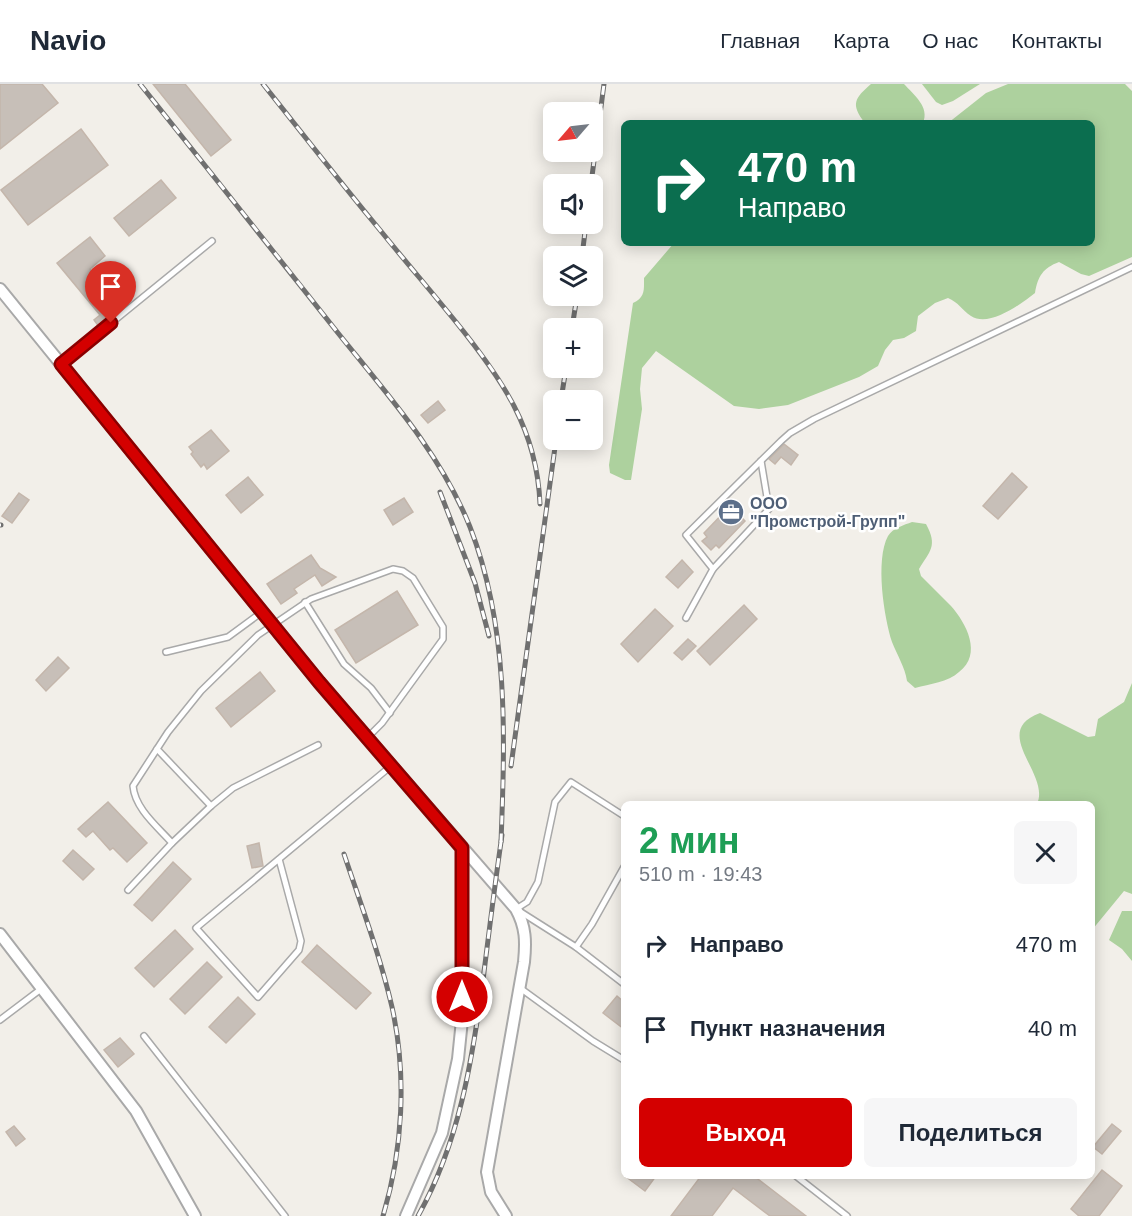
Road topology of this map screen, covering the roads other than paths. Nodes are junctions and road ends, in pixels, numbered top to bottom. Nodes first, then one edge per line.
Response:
1 (212, 241) dead end
2 (1132, 267) edge
3 (0, 289) edge
4 (61, 364) junction
5 (761, 461) junction
6 (713, 569) junction
7 (305, 602) junction
8 (262, 612) junction
9 (686, 618) dead end
10 (272, 624) junction
11 (166, 652) dead end
12 (390, 713) junction
13 (367, 738) junction
14 (318, 744) dead end
15 (157, 749) junction
16 (391, 766) junction
17 (211, 806) junction
18 (621, 814) edge
19 (172, 843) junction
20 (462, 848) junction
21 (279, 859) junction
22 (621, 872) edge
23 (128, 890) dead end
24 (516, 909) junction
25 (0, 934) edge
26 (576, 947) junction
27 (621, 982) edge
28 (520, 988) junction
29 (41, 989) junction
30 (0, 1020) edge
31 (144, 1035) dead end
32 (621, 1058) edge
33 (800, 1179) edge
34 (195, 1216) edge
35 (285, 1216) edge
36 (406, 1216) edge
37 (506, 1216) edge
38 (847, 1216) edge

1 - 4 lane
2 - 5 lane
3 - 4 street
4 - 8 street
5 - 6 lane
5 - 6 lane
6 - 9 lane
7 - 10 lane
7 - 12 lane
7 - 12 lane
8 - 10 street
8 - 11 lane
10 - 13 street
10 - 15 lane
12 - 13 lane
13 - 16 street
14 - 17 lane
15 - 17 lane
15 - 19 lane
16 - 20 street
16 - 21 lane
17 - 19 lane
18 - 24 lane
19 - 23 lane
20 - 24 street
20 - 36 street
21 - 21 lane
22 - 26 lane
24 - 26 lane
24 - 28 street
25 - 29 street
26 - 27 lane
28 - 32 lane
28 - 37 street
29 - 30 lane
29 - 34 street
31 - 35 lane
33 - 38 lane

